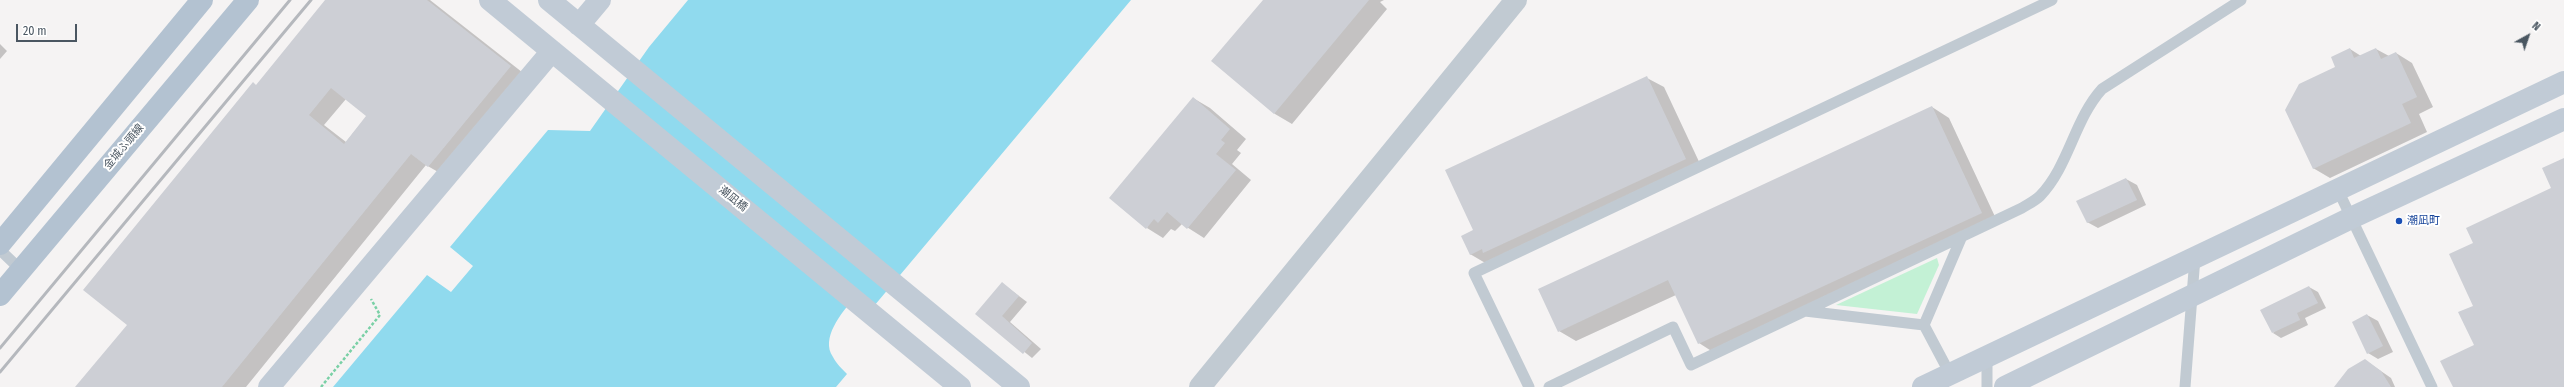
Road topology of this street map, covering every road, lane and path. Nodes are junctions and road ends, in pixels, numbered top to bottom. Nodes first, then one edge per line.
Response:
1 (202, 0) edge
2 (248, 0) edge
3 (490, 0) edge
4 (548, 0) edge
5 (600, 0) edge
6 (1516, 0) edge
7 (2052, 0) edge
8 (2241, 0) edge
9 (579, 25) junction
10 (552, 51) junction
11 (2564, 82) edge
12 (2564, 119) edge
13 (2337, 188) junction
14 (2351, 218) junction
15 (1962, 236) junction
16 (0, 244) edge
17 (0, 250) edge
18 (2195, 257) junction
19 (21, 270) junction
20 (360, 280) junction
21 (0, 295) edge
22 (2192, 296) junction
23 (1804, 311) junction
24 (1924, 324) junction
25 (1987, 357) junction
26 (1950, 374) junction
27 (269, 387) edge
28 (321, 387) edge
29 (960, 387) edge
30 (1019, 387) edge
31 (1200, 387) edge
32 (1529, 387) edge
33 (1549, 387) edge
34 (1923, 387) edge
35 (1987, 387) edge
36 (2005, 387) edge
37 (2185, 387) edge
38 (2432, 387) edge

1 - 16 main road
2 - 19 main road, 金城ふ頭線
3 - 10 street, 潮凪橋
4 - 9 street
5 - 9 street
6 - 31 street
7 - 32 lane
8 - 15 lane
9 - 30 street
10 - 20 street
10 - 29 street, 潮凪橋
11 - 13 street
12 - 14 street
13 - 14 lane
13 - 18 street
14 - 22 street
14 - 38 lane
15 - 23 lane
15 - 24 lane
17 - 19 lane
18 - 22 lane
18 - 25 street
19 - 21 main road, 金城ふ頭線
20 - 27 street
20 - 28 path
22 - 36 street
22 - 37 lane
23 - 24 lane
23 - 33 lane
24 - 26 lane
25 - 26 street
25 - 35 lane
26 - 34 street

